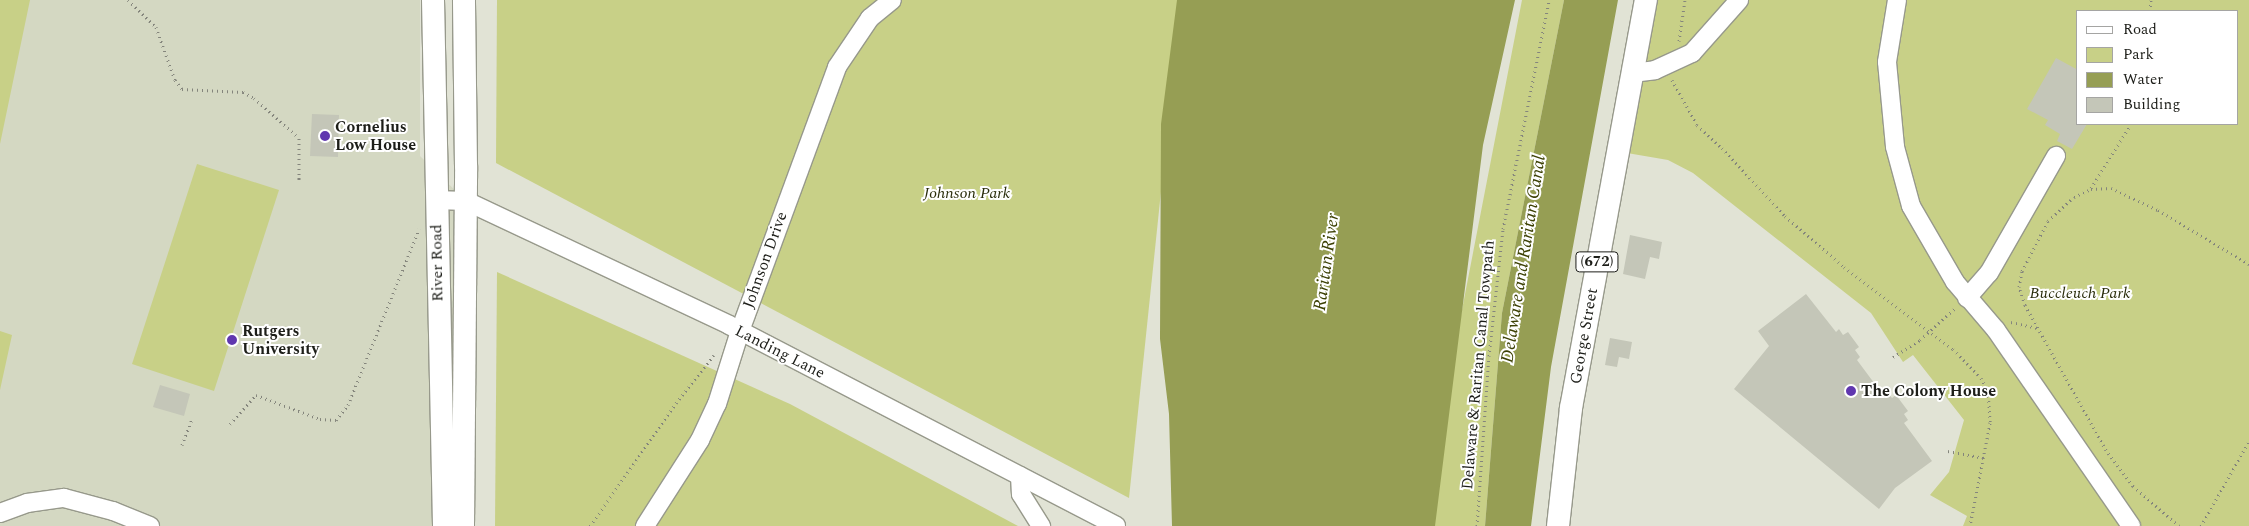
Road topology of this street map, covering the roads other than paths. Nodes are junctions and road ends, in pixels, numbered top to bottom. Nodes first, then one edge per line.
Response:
1 (433, 0) edge
2 (464, 0) edge
3 (892, 0) edge
4 (1646, 0) edge
5 (1739, 0) edge
6 (1897, 0) edge
7 (1632, 74) junction
8 (2056, 156) dead end
9 (436, 200) junction
10 (466, 201) junction
11 (1967, 298) junction
12 (740, 331) junction
13 (1020, 476) junction
14 (0, 513) edge
15 (150, 526) edge
16 (444, 526) edge
17 (463, 526) edge
18 (645, 526) edge
19 (1041, 526) edge
20 (1116, 526) edge
21 (1558, 526) edge
22 (2131, 526) edge

1 - 9 main road, River Road
2 - 10 main road, River Road
3 - 12 street, Johnson Drive
4 - 7 main road, George Street / (672)
5 - 7 street
6 - 11 street
7 - 21 main road, George Street / (672)
8 - 11 street
9 - 10 street, Landing Lane
9 - 16 main road, River Road
10 - 12 street, Landing Lane
10 - 17 main road, River Road
11 - 22 street
12 - 13 street, Landing Lane
12 - 18 street, Johnson Drive
13 - 19 street
13 - 20 street, Landing Lane
14 - 15 street

